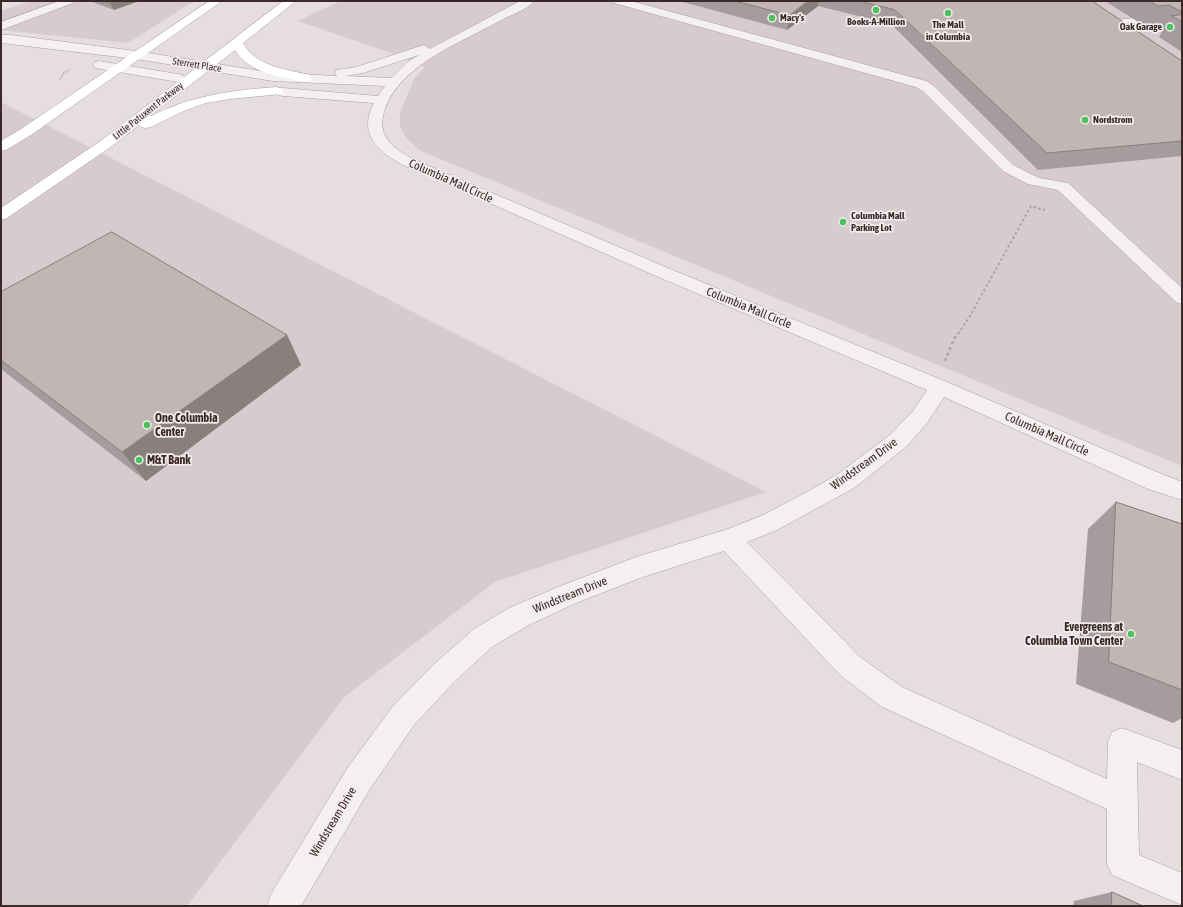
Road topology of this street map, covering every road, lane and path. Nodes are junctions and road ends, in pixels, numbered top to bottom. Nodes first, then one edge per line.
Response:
1 (69, 1) edge
2 (216, 1) edge
3 (290, 1) edge
4 (528, 1) edge
5 (618, 1) edge
6 (1108, 14) edge
7 (1136, 21) dead end
8 (1118, 22) junction
9 (1, 26) edge
10 (1129, 31) edge
11 (468, 34) junction
12 (1, 39) edge
13 (237, 43) junction
14 (136, 55) junction
15 (90, 64) dead end
16 (205, 67) junction
17 (118, 68) junction
18 (305, 78) junction
19 (189, 80) junction
20 (204, 81) dead end
21 (393, 82) junction
22 (218, 83) dead end
23 (276, 91) junction
24 (382, 100) junction
25 (107, 143) junction
26 (1, 147) edge
27 (1047, 205) dead end
28 (1, 215) edge
29 (1182, 298) edge
30 (942, 375) junction
31 (1182, 491) edge
32 (728, 539) junction
33 (1182, 765) edge
34 (1123, 801) junction
35 (1182, 889) edge
36 (283, 906) edge

1 - 9 street
2 - 14 main road
3 - 13 main road, Little Patuxent Parkway
4 - 11 street
5 - 29 street
6 - 8 street
7 - 8 street
8 - 10 street
11 - 18 street
11 - 21 street, Columbia Mall Circle
12 - 14 street, Sterrett Place
13 - 16 main road, Little Patuxent Parkway
13 - 18 main road
14 - 16 street, Sterrett Place
14 - 17 main road
15 - 17 street, Sterrett Place
16 - 18 street, Sterrett Place
16 - 19 main road, Little Patuxent Parkway
17 - 19 street, Sterrett Place
17 - 26 main road
18 - 21 street, Sterrett Place
19 - 20 street, Sterrett Place
19 - 25 main road, Little Patuxent Parkway
21 - 24 street, Columbia Mall Circle
22 - 23 street, Sterrett Place
23 - 24 street, Sterrett Place
23 - 25 main road
24 - 30 street, Columbia Mall Circle
25 - 28 main road, Little Patuxent Parkway
27 - 30 path
30 - 31 street, Columbia Mall Circle
30 - 32 street, Windstream Drive
32 - 34 street
32 - 36 street, Windstream Drive
33 - 34 street
34 - 35 street

